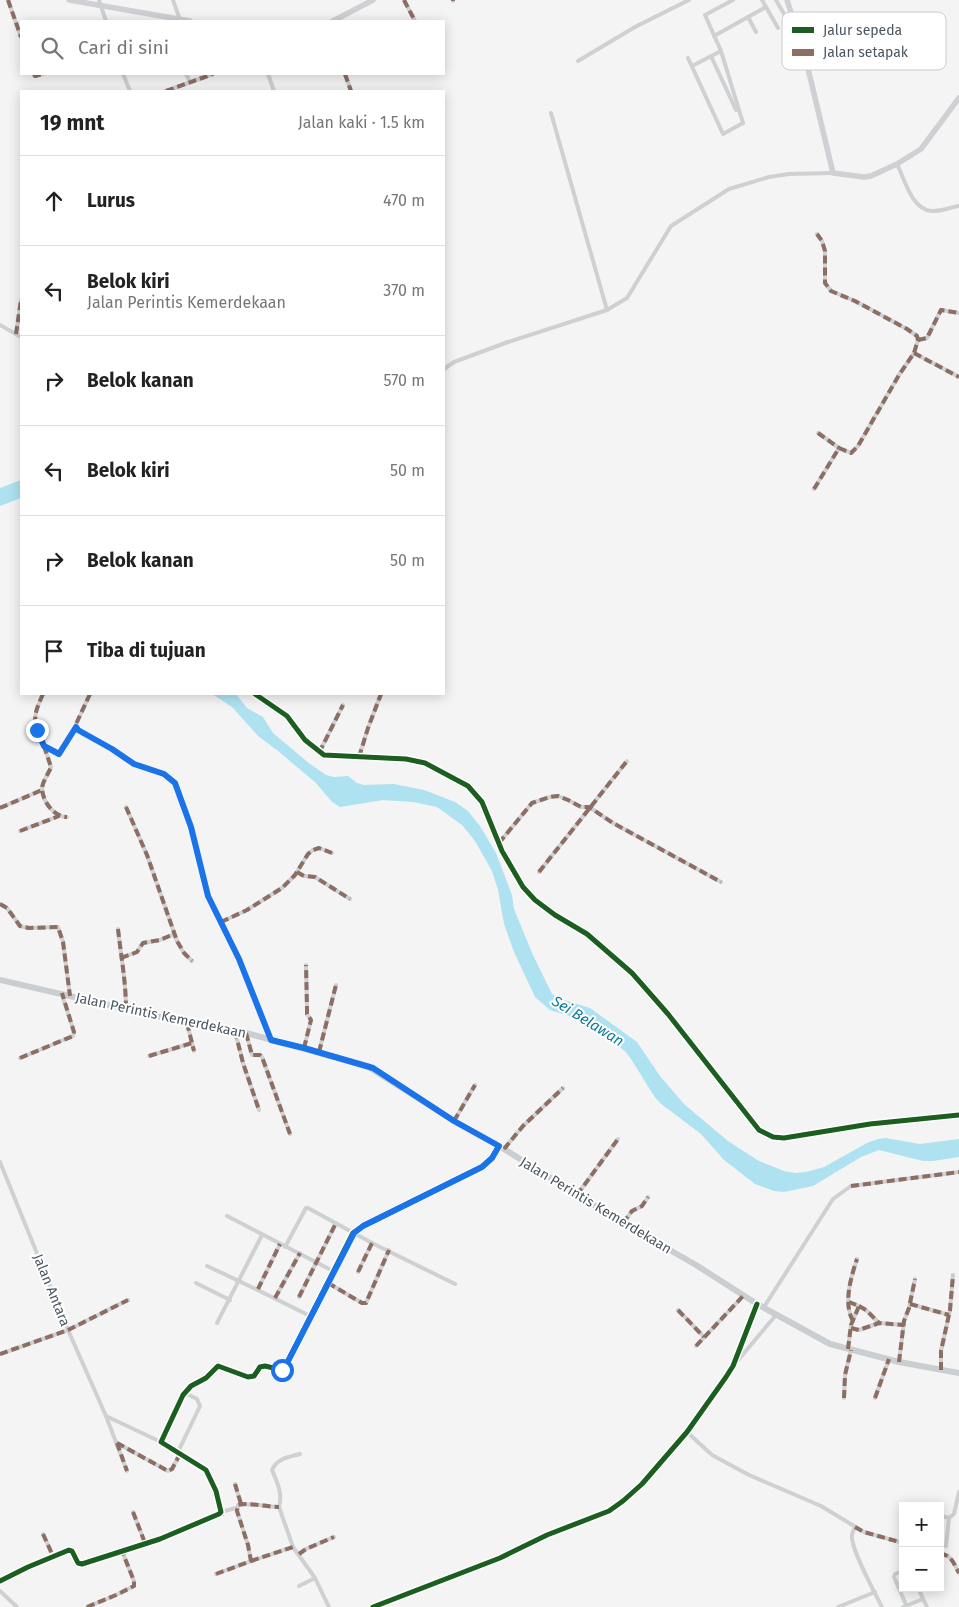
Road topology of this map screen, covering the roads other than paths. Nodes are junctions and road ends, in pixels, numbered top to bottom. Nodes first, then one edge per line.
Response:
1 (8, 0) edge
2 (69, 0) edge
3 (173, 0) edge
4 (373, 0) edge
5 (404, 0) edge
6 (689, 0) edge
7 (733, 0) edge
8 (762, 0) edge
9 (776, 0) edge
10 (787, 0) edge
11 (100, 3) edge
12 (766, 7) junction
13 (783, 12) edge
14 (791, 12) edge
15 (748, 17) junction
16 (106, 20) edge
17 (180, 20) joint
18 (335, 20) edge
19 (414, 20) edge
20 (778, 28) dead end
21 (756, 32) dead end
22 (20, 34) edge
23 (714, 36) junction
24 (720, 52) junction
25 (711, 56) junction
26 (688, 58) dead end
27 (578, 61) dead end
28 (692, 66) junction
29 (808, 70) edge
30 (123, 75) edge
31 (186, 75) edge
32 (210, 75) edge
33 (268, 75) edge
34 (345, 75) edge
35 (190, 82) junction
36 (130, 90) edge
37 (169, 90) edge
38 (274, 90) edge
39 (351, 90) edge
40 (959, 98) edge
41 (551, 113) dead end
42 (743, 123) junction
43 (897, 164) junction
44 (833, 172) junction
45 (959, 206) edge
46 (817, 234) dead end
47 (20, 307) edge
48 (607, 310) junction
49 (959, 313) edge
50 (0, 325) edge
51 (16, 334) junction
52 (20, 336) edge
53 (918, 340) junction
54 (914, 353) junction
55 (445, 368) edge
56 (959, 377) edge
57 (818, 433) dead end
58 (839, 448) junction
59 (814, 488) dead end
60 (43, 695) edge
61 (90, 695) edge
62 (256, 695) edge
63 (381, 695) edge
64 (343, 705) dead end
65 (76, 727) junction
66 (44, 746) junction
67 (321, 753) junction
68 (359, 757) junction
69 (627, 761) dead end
70 (42, 790) junction
71 (126, 807) dead end
72 (589, 807) junction
73 (0, 808) edge
74 (59, 816) junction
75 (67, 817) dead end
76 (20, 831) dead end
77 (499, 843) junction
78 (332, 853) dead end
79 (297, 872) junction
80 (539, 872) dead end
81 (721, 882) dead end
82 (350, 899) dead end
83 (0, 904) edge
84 (221, 922) junction
85 (118, 930) dead end
86 (174, 934) junction
87 (121, 958) junction
88 (192, 961) dead end
89 (306, 964) dead end
90 (0, 980) edge
91 (336, 985) dead end
92 (62, 993) junction
93 (70, 996) junction
94 (126, 1009) junction
95 (187, 1023) junction
96 (235, 1030) junction
97 (246, 1033) junction
98 (271, 1040) junction
99 (192, 1043) junction
100 (304, 1048) junction
101 (194, 1051) dead end
102 (319, 1052) junction
103 (149, 1056) dead end
104 (20, 1058) dead end
105 (475, 1085) dead end
106 (563, 1088) dead end
107 (259, 1110) dead end
108 (959, 1114) edge
109 (454, 1121) junction
110 (290, 1134) dead end
111 (618, 1139) dead end
112 (501, 1148) junction
113 (0, 1162) edge
114 (959, 1172) edge
115 (577, 1195) junction
116 (648, 1197) dead end
117 (227, 1216) dead end
118 (336, 1223) junction
119 (623, 1223) junction
120 (354, 1233) junction
121 (262, 1235) junction
122 (372, 1243) junction
123 (280, 1244) junction
124 (285, 1247) junction
125 (389, 1250) junction
126 (300, 1253) junction
127 (857, 1259) dead end
128 (316, 1261) junction
129 (207, 1266) dead end
130 (333, 1271) junction
131 (358, 1272) dead end
132 (954, 1274) dead end
133 (915, 1280) dead end
134 (239, 1281) junction
135 (196, 1283) dead end
136 (328, 1283) junction
137 (455, 1284) dead end
138 (258, 1289) junction
139 (744, 1295) junction
140 (299, 1297) dead end
141 (275, 1298) junction
142 (128, 1300) dead end
143 (230, 1300) junction
144 (849, 1302) junction
145 (910, 1304) junction
146 (760, 1305) junction
147 (859, 1306) junction
148 (678, 1310) dead end
149 (776, 1315) junction
150 (949, 1315) junction
151 (310, 1316) junction
152 (853, 1320) junction
153 (217, 1323) dead end
154 (879, 1323) junction
155 (904, 1325) junction
156 (851, 1328) junction
157 (68, 1330) junction
158 (704, 1337) junction
159 (696, 1346) dead end
160 (849, 1349) junction
161 (0, 1354) edge
162 (888, 1359) junction
163 (899, 1362) junction
164 (732, 1366) junction
165 (941, 1370) junction
166 (959, 1373) edge
167 (185, 1393) junction
168 (844, 1398) dead end
169 (875, 1398) dead end
170 (106, 1416) junction
171 (687, 1432) junction
172 (161, 1442) junction
173 (117, 1443) junction
174 (179, 1453) junction
175 (300, 1454) dead end
176 (126, 1470) dead end
177 (235, 1484) dead end
178 (959, 1492) edge
179 (241, 1504) junction
180 (279, 1507) junction
181 (236, 1508) junction
182 (133, 1512) dead end
183 (221, 1512) junction
184 (944, 1517) edge
185 (949, 1518) junction
186 (855, 1527) junction
187 (43, 1534) dead end
188 (334, 1538) dead end
189 (899, 1542) edge
190 (145, 1543) junction
191 (946, 1546) dead end
192 (293, 1547) junction
193 (122, 1551) junction
194 (299, 1554) junction
195 (944, 1554) edge
196 (54, 1556) junction
197 (251, 1561) junction
198 (899, 1572) edge
199 (959, 1573) edge
200 (216, 1574) dead end
201 (315, 1578) junction
202 (0, 1581) edge
203 (299, 1586) dead end
204 (899, 1589) edge
205 (0, 1591) edge
206 (875, 1592) junction
207 (900, 1592) edge
208 (920, 1592) edge
209 (923, 1599) junction
210 (906, 1606) edge
211 (16, 1607) edge
212 (87, 1607) edge
213 (329, 1607) edge
214 (372, 1607) edge
215 (838, 1607) edge
216 (882, 1607) edge
217 (927, 1607) edge

1 - 22 street
2 - 11 street
3 - 17 street
4 - 18 street
5 - 19 street
6 - 27 street
7 - 23 street
8 - 12 street
9 - 13 street
10 - 14 street
11 - 16 street
11 - 17 street
12 - 15 street
12 - 20 street
15 - 21 street
15 - 23 street
23 - 24 street
24 - 25 street
24 - 42 street
25 - 28 street
25 - 42 street
26 - 28 street
28 - 42 street
29 - 44 street
30 - 36 street
31 - 35 street
32 - 35 street
33 - 38 street
34 - 39 street
35 - 37 street
40 - 43 street
41 - 48 street
43 - 44 street
43 - 45 street
44 - 48 street
46 - 53 street
47 - 51 street
48 - 55 street
49 - 53 street
50 - 51 street
51 - 52 street
53 - 54 street
54 - 56 street
54 - 58 street
57 - 58 street
58 - 59 street
60 - 66 street
61 - 65 street
62 - 67 street
63 - 68 street
64 - 67 street
65 - 66 street
65 - 84 street
66 - 70 street
67 - 68 street
68 - 77 street
69 - 72 street
70 - 73 street
70 - 74 street
71 - 86 street
72 - 77 street
72 - 80 street
72 - 81 street
74 - 75 street
74 - 76 street
77 - 108 street
78 - 79 street
79 - 82 street
79 - 84 street
83 - 93 street
84 - 98 street
85 - 87 street
86 - 87 street
86 - 88 street
87 - 94 street
89 - 100 street
90 - 92 main road, Jalan Perintis Kemerdekaan
91 - 102 street
92 - 93 main road, Jalan Perintis Kemerdekaan
92 - 104 street
93 - 94 main road, Jalan Perintis Kemerdekaan
94 - 95 main road, Jalan Perintis Kemerdekaan
95 - 96 main road, Jalan Perintis Kemerdekaan
95 - 99 street
96 - 97 main road, Jalan Perintis Kemerdekaan
96 - 107 street
97 - 98 main road, Jalan Perintis Kemerdekaan
97 - 110 street
98 - 100 main road, Jalan Perintis Kemerdekaan
99 - 101 street
99 - 103 street
100 - 102 main road, Jalan Perintis Kemerdekaan
102 - 109 main road, Jalan Perintis Kemerdekaan
105 - 109 street
106 - 112 street
109 - 112 main road, Jalan Perintis Kemerdekaan
111 - 115 street
112 - 115 main road, Jalan Perintis Kemerdekaan
112 - 120 street
113 - 157 street, Jalan Antara
114 - 146 street
115 - 119 main road, Jalan Perintis Kemerdekaan
116 - 119 street
117 - 121 street
118 - 120 street
118 - 124 street
118 - 128 street
119 - 139 main road, Jalan Perintis Kemerdekaan
120 - 122 street
120 - 130 street
121 - 123 street
121 - 134 street
122 - 125 street
122 - 131 street
123 - 124 street
123 - 138 street
124 - 126 street
125 - 136 street
125 - 137 street
126 - 128 street
126 - 141 street
127 - 144 street
128 - 130 street
128 - 140 street
129 - 134 street
130 - 136 street
132 - 150 street
133 - 145 street
134 - 138 street
134 - 143 street
135 - 143 street
136 - 151 street
138 - 141 street
139 - 146 main road, Jalan Perintis Kemerdekaan
139 - 158 street
141 - 151 street
142 - 157 street
143 - 153 street
144 - 147 street
144 - 152 street
145 - 150 street
145 - 155 street
146 - 149 main road, Jalan Perintis Kemerdekaan
146 - 164 street
147 - 152 street
147 - 154 street
148 - 158 street
149 - 160 main road, Jalan Perintis Kemerdekaan
149 - 164 street
150 - 165 street
151 - 167 street
152 - 156 street
154 - 155 street
154 - 156 street
155 - 163 street
156 - 160 street
157 - 161 street
157 - 170 street, Jalan Antara
158 - 159 street
160 - 162 main road, Jalan Perintis Kemerdekaan
160 - 168 street
162 - 163 main road, Jalan Perintis Kemerdekaan
162 - 169 street
163 - 165 main road, Jalan Perintis Kemerdekaan
164 - 171 street
165 - 166 main road, Jalan Perintis Kemerdekaan
167 - 172 street
167 - 174 street
170 - 172 street
170 - 173 street, Jalan Antara
171 - 186 street
171 - 214 street
172 - 174 street
173 - 174 street
173 - 176 street, Jalan Antara
174 - 183 street
175 - 180 street
177 - 179 street
178 - 185 street
179 - 180 street
179 - 181 street
180 - 192 street
181 - 183 street
181 - 197 street
182 - 190 street
183 - 190 street
184 - 185 street
185 - 191 street
186 - 189 street
186 - 206 street
187 - 196 street
188 - 194 street
190 - 193 street
192 - 194 street
192 - 197 street
193 - 196 street
193 - 212 street
194 - 201 street
195 - 199 street
196 - 202 street
197 - 200 street
198 - 204 street
201 - 203 street
201 - 213 street
205 - 211 street
206 - 215 street
206 - 216 street
207 - 210 street
208 - 209 street
209 - 210 street
209 - 217 street

